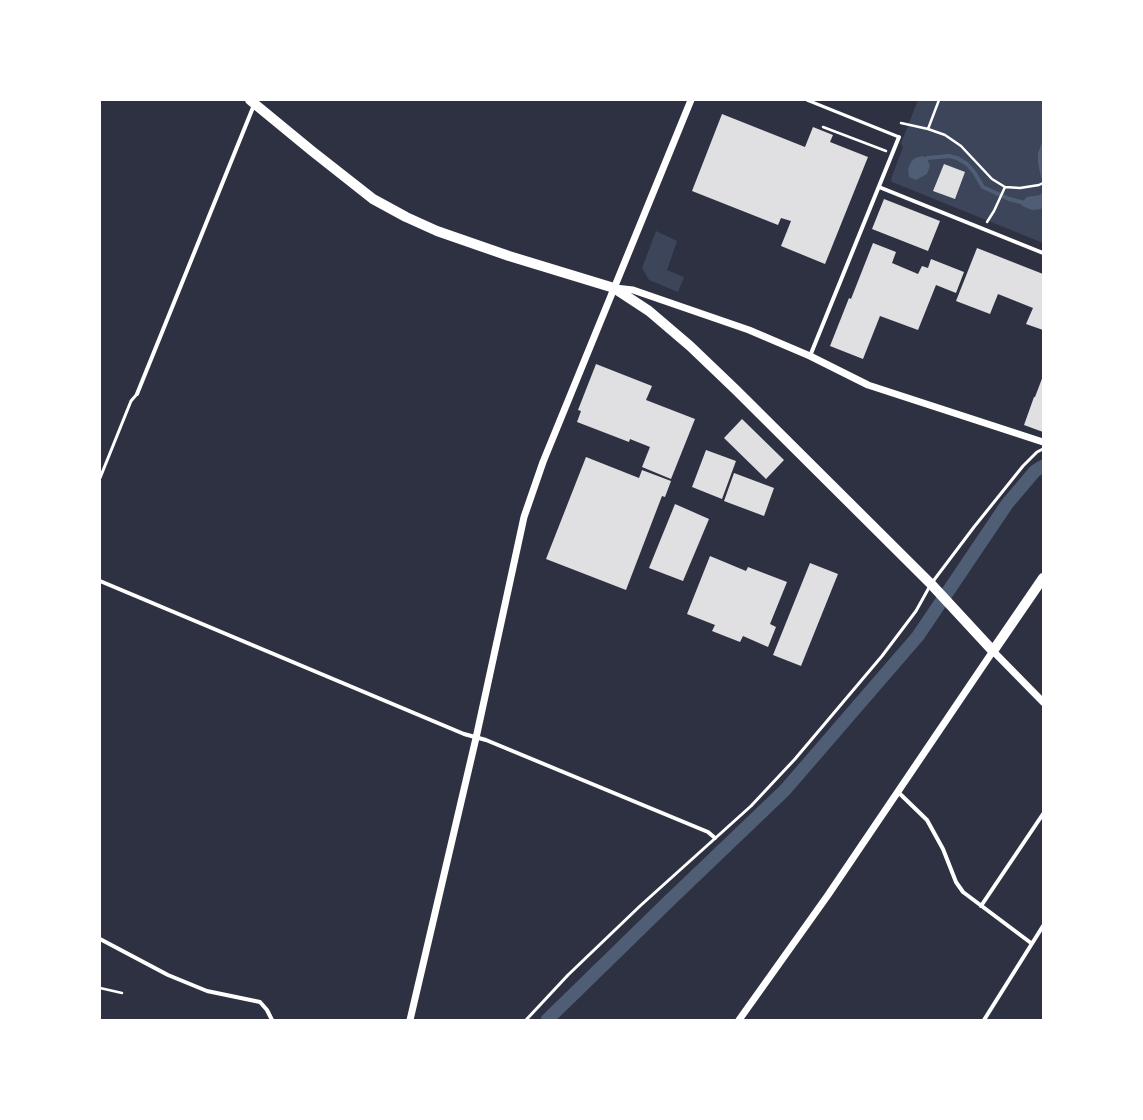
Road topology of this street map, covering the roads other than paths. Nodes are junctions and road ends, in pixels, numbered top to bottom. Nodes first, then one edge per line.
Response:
1 (691, 100) edge
2 (807, 100) edge
3 (254, 101) edge
4 (898, 137) joint
5 (879, 187) junction
6 (1043, 252) edge
7 (614, 288) junction
8 (810, 356) junction
9 (137, 394) joint
10 (1043, 442) edge
11 (1043, 449) edge
12 (100, 478) edge
13 (1043, 578) edge
14 (100, 581) edge
15 (933, 586) junction
16 (993, 651) junction
17 (1043, 702) edge
18 (476, 738) junction
19 (898, 792) junction
20 (1043, 814) edge
21 (715, 838) junction
22 (981, 906) junction
23 (1043, 926) edge
24 (100, 939) edge
25 (1031, 943) junction
26 (272, 1020) edge
27 (410, 1020) edge
28 (526, 1020) edge
29 (739, 1020) edge
30 (984, 1020) edge

1 - 7 street
2 - 4 lane
3 - 7 main road
3 - 9 street
4 - 5 street
5 - 6 street
5 - 8 street
7 - 8 street
7 - 15 main road
7 - 18 street
8 - 10 street
9 - 12 lane
11 - 15 lane
13 - 16 main road
14 - 18 street
15 - 16 main road
15 - 21 lane
16 - 17 street
16 - 19 street
18 - 21 street
18 - 27 street
19 - 22 street
19 - 29 street
20 - 22 street
21 - 28 lane
22 - 25 street
23 - 25 street
24 - 26 street
25 - 30 street

